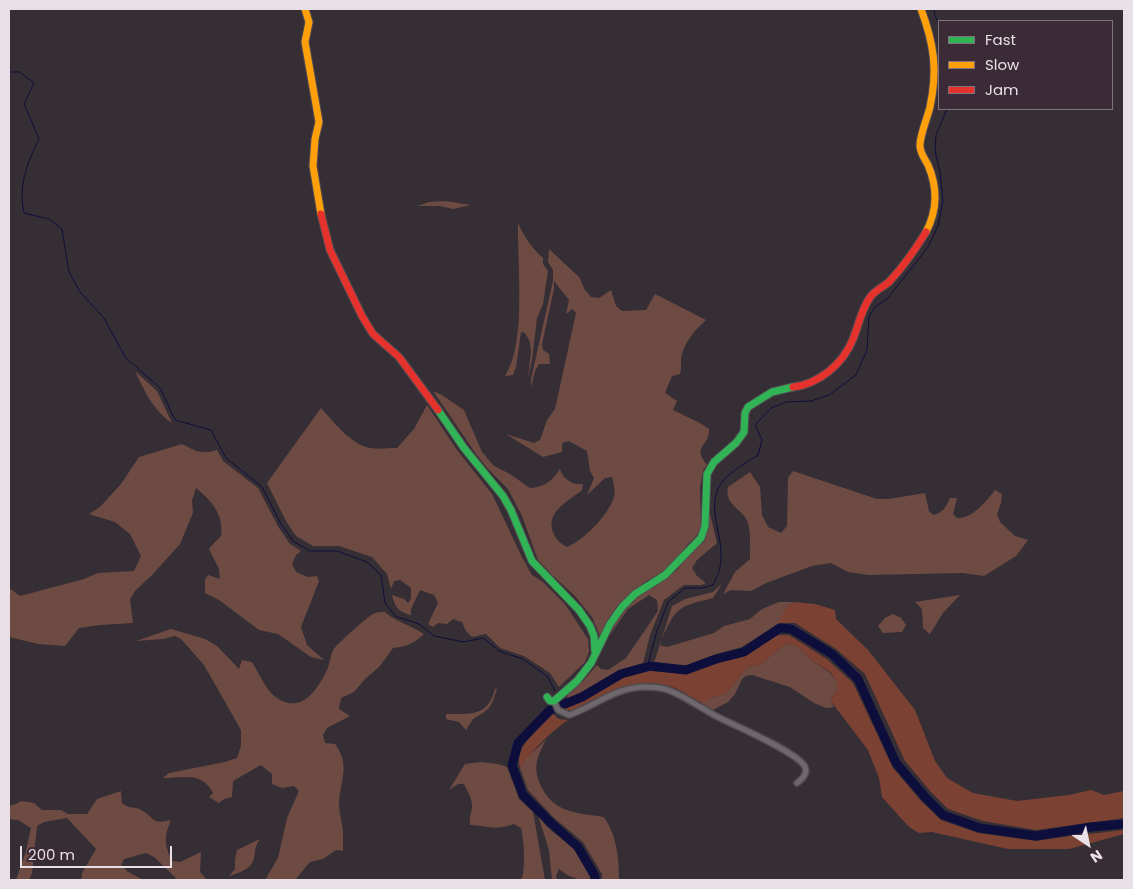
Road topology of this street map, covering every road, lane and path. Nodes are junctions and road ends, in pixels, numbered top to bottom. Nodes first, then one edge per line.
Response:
1 (304, 9) edge
2 (921, 9) edge
3 (595, 657) junction
4 (547, 697) dead end
5 (554, 701) junction
6 (798, 783) dead end

1 - 3 street
2 - 3 street
3 - 5 street
4 - 5 street
5 - 6 street

